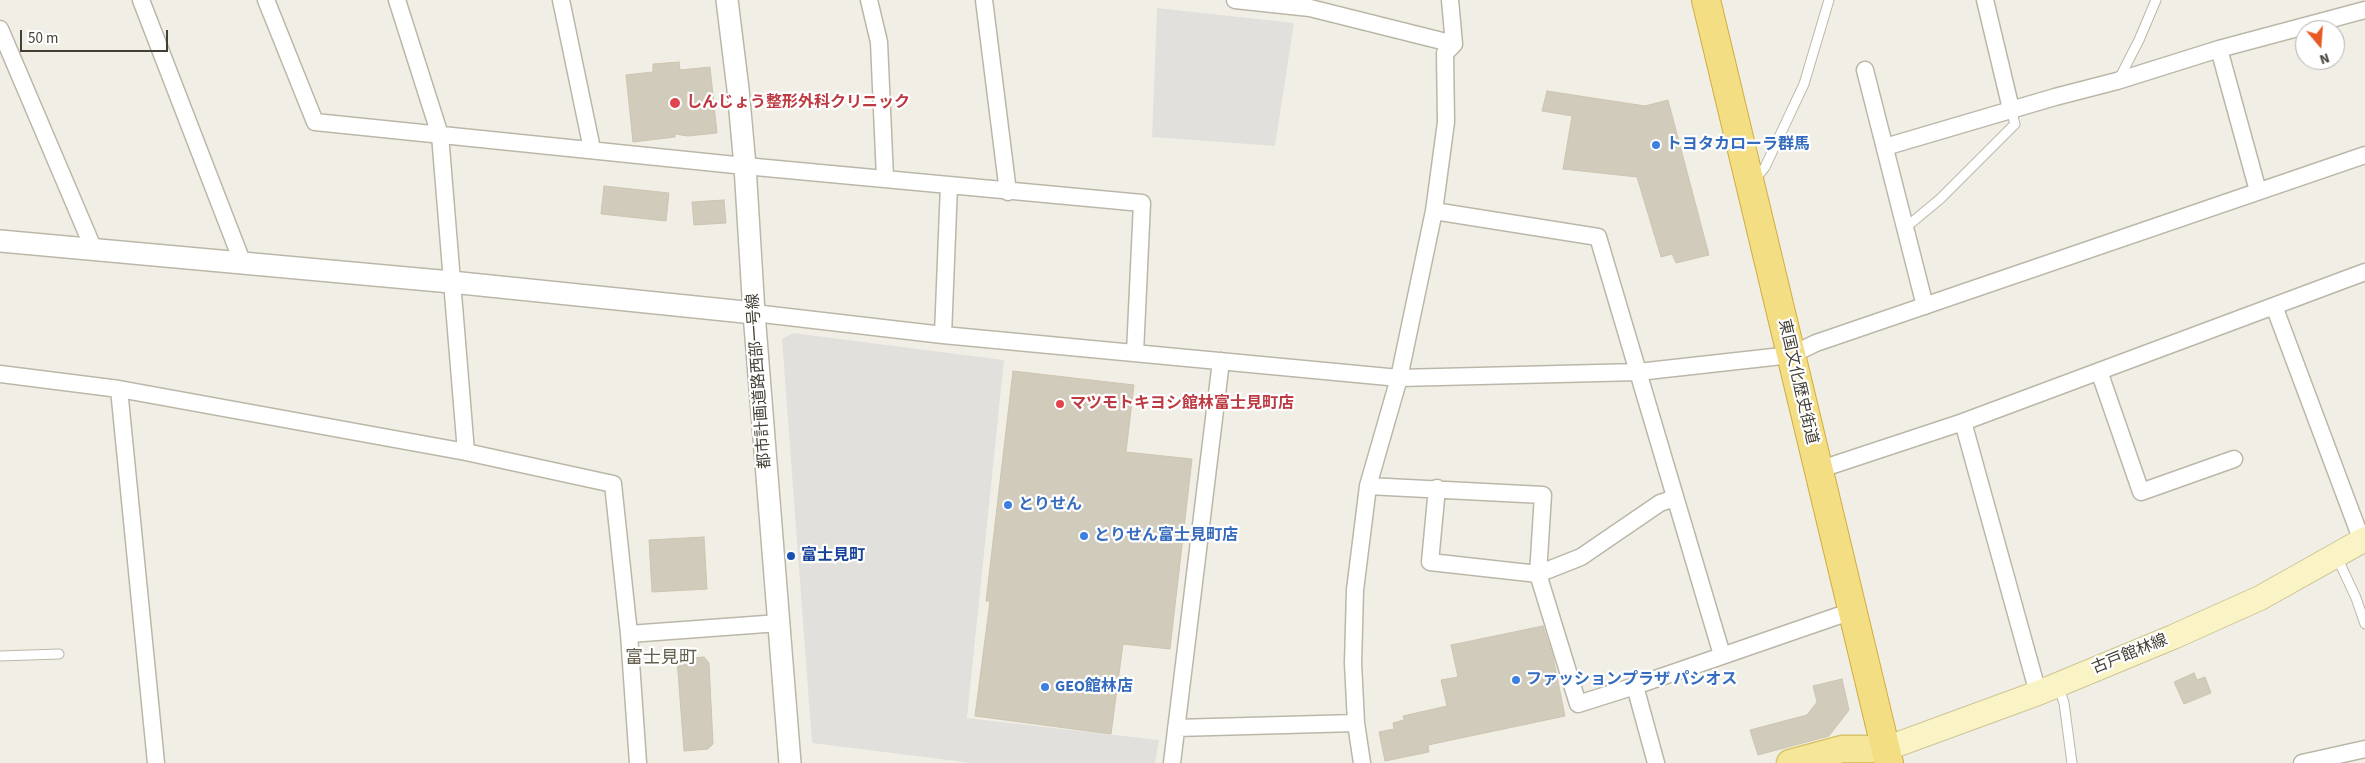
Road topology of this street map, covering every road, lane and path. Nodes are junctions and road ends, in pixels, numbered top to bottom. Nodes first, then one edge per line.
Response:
1 (141, 0) edge
2 (266, 0) edge
3 (397, 0) edge
4 (560, 0) edge
5 (727, 0) edge
6 (869, 0) edge
7 (984, 0) edge
8 (1235, 0) edge
9 (1450, 0) edge
10 (1706, 0) edge
11 (1830, 0) edge
12 (1985, 0) edge
13 (2156, 0) edge
14 (1309, 4) edge
15 (2365, 10) edge
16 (0, 29) edge
17 (1454, 44) junction
18 (2218, 48) junction
19 (1865, 70) dead end
20 (2117, 81) junction
21 (2011, 109) junction
22 (440, 136) junction
23 (1885, 147) junction
24 (592, 149) junction
25 (2365, 155) edge
26 (745, 166) junction
27 (885, 178) junction
28 (1750, 184) junction
29 (949, 185) junction
30 (1008, 192) junction
31 (2258, 192) junction
32 (1434, 211) junction
33 (1905, 228) junction
34 (0, 241) edge
35 (94, 250) junction
36 (243, 264) junction
37 (2365, 272) edge
38 (451, 282) junction
39 (1924, 306) junction
40 (2274, 306) junction
41 (754, 313) junction
42 (943, 335) junction
43 (1135, 352) junction
44 (1791, 355) junction
45 (1221, 361) junction
46 (2099, 371) junction
47 (1638, 372) junction
48 (0, 374) edge
49 (1399, 378) junction
50 (118, 390) junction
51 (1963, 422) junction
52 (466, 452) junction
53 (2234, 459) dead end
54 (1818, 470) junction
55 (1368, 486) junction
56 (1437, 488) junction
57 (1675, 498) junction
58 (2363, 540) edge
59 (2336, 555) junction
60 (1538, 574) junction
61 (1852, 611) junction
62 (780, 623) junction
63 (2365, 624) edge
64 (629, 634) junction
65 (59, 654) dead end
66 (0, 656) edge
67 (1722, 656) junction
68 (1635, 686) junction
69 (2048, 689) junction
70 (1356, 722) junction
71 (1176, 728) junction
72 (2365, 749) edge
73 (1879, 758) edge
74 (156, 763) edge
75 (638, 763) edge
76 (790, 763) edge
77 (1172, 763) edge
78 (1362, 763) edge
79 (1656, 763) edge
80 (1790, 763) edge
81 (2072, 763) edge
82 (2302, 763) edge

1 - 36 street
2 - 22 street
3 - 22 street
4 - 24 street
5 - 26 street, 都市計画道路西部一号線
6 - 27 street
7 - 30 street
8 - 14 street
9 - 17 street
10 - 28 highway, 東国文化歴史街道
11 - 28 lane
12 - 21 street
13 - 20 lane
14 - 17 street
15 - 18 street
16 - 35 street
17 - 32 street
18 - 20 street
18 - 31 street
19 - 23 street
20 - 21 street
21 - 23 street
21 - 33 lane
22 - 24 street
22 - 38 street
23 - 33 street
24 - 26 street
25 - 31 street
26 - 27 street
26 - 41 street, 都市計画道路西部一号線
27 - 29 street
28 - 44 highway, 東国文化歴史街道
29 - 30 street
29 - 42 street
30 - 43 street
31 - 39 street
32 - 47 street
32 - 49 street
33 - 39 street
34 - 35 street
35 - 36 street
36 - 38 street
37 - 40 street
38 - 41 street
38 - 52 street
39 - 44 street
40 - 46 street
40 - 58 street
41 - 42 street
41 - 62 street, 都市計画道路西部一号線
42 - 43 street
43 - 45 street
44 - 47 street
44 - 54 highway, 東国文化歴史街道
45 - 49 street
45 - 71 street
46 - 51 street
46 - 53 street
47 - 49 street
47 - 57 street
48 - 50 street
49 - 55 street
50 - 52 street
50 - 74 street
51 - 54 street
51 - 69 street
52 - 64 street
54 - 61 highway, 東国文化歴史街道
55 - 56 street
55 - 70 street
56 - 60 street
56 - 60 street
57 - 60 street
57 - 67 street
58 - 59 main road, 古戸館林線
59 - 63 lane
59 - 69 main road, 古戸館林線
60 - 68 street
61 - 67 street
61 - 73 highway, 東国文化歴史街道
62 - 64 street
62 - 76 street, 都市計画道路西部一号線
64 - 75 street
65 - 66 lane
67 - 68 street
68 - 79 street
69 - 73 main road, 古戸館林線
69 - 81 lane
70 - 71 street
70 - 78 street
71 - 77 street
72 - 82 street
73 - 80 main road

